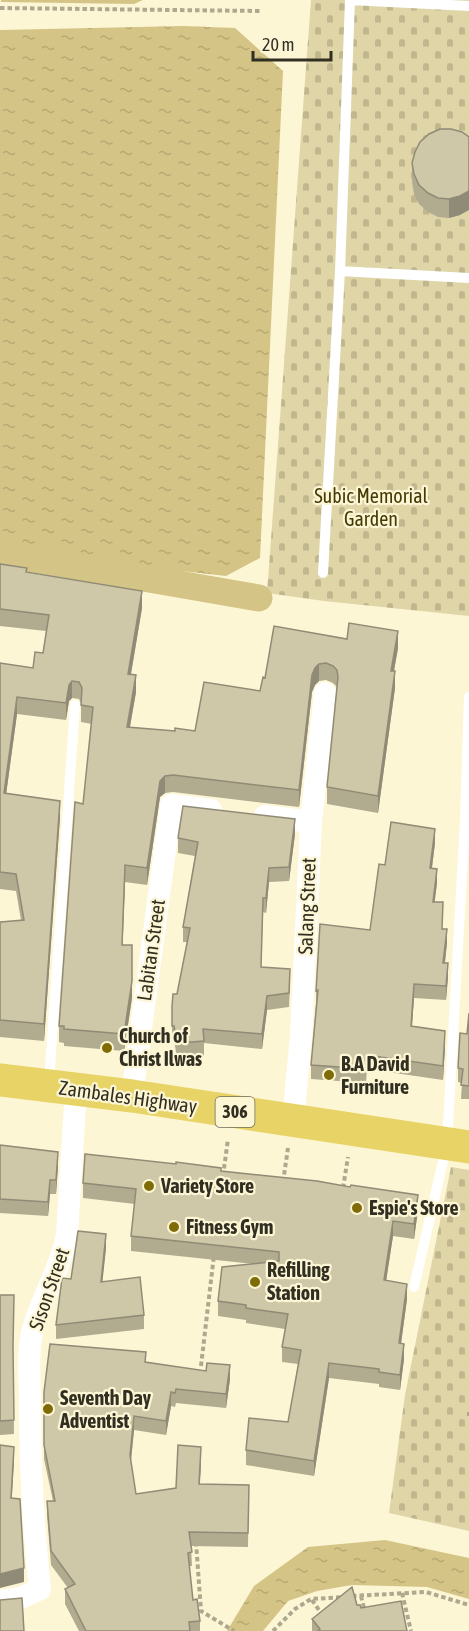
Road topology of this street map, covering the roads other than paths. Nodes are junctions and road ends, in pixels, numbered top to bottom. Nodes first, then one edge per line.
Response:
1 (469, 6) edge
2 (340, 272) junction
3 (469, 278) edge
4 (323, 573) dead end
5 (325, 693) dead end
6 (469, 697) edge
7 (75, 705) dead end
8 (467, 820) edge
9 (311, 822) junction
10 (0, 1080) edge
11 (63, 1088) junction
12 (132, 1096) junction
13 (293, 1120) junction
14 (458, 1145) edge
15 (414, 1287) dead end
16 (0, 1601) edge

1 - 2 lane
2 - 3 lane
2 - 4 lane
5 - 9 street, Salang Street
6 - 8 lane
7 - 11 lane
8 - 14 lane
9 - 12 street, Labitan Street
9 - 13 street, Salang Street
10 - 11 main road, Zambales Highway / 306
11 - 12 main road, Zambales Highway / 306
11 - 16 street, Sison Street
12 - 13 main road, Zambales Highway / 306
13 - 14 main road, Zambales Highway / 306
14 - 15 lane

